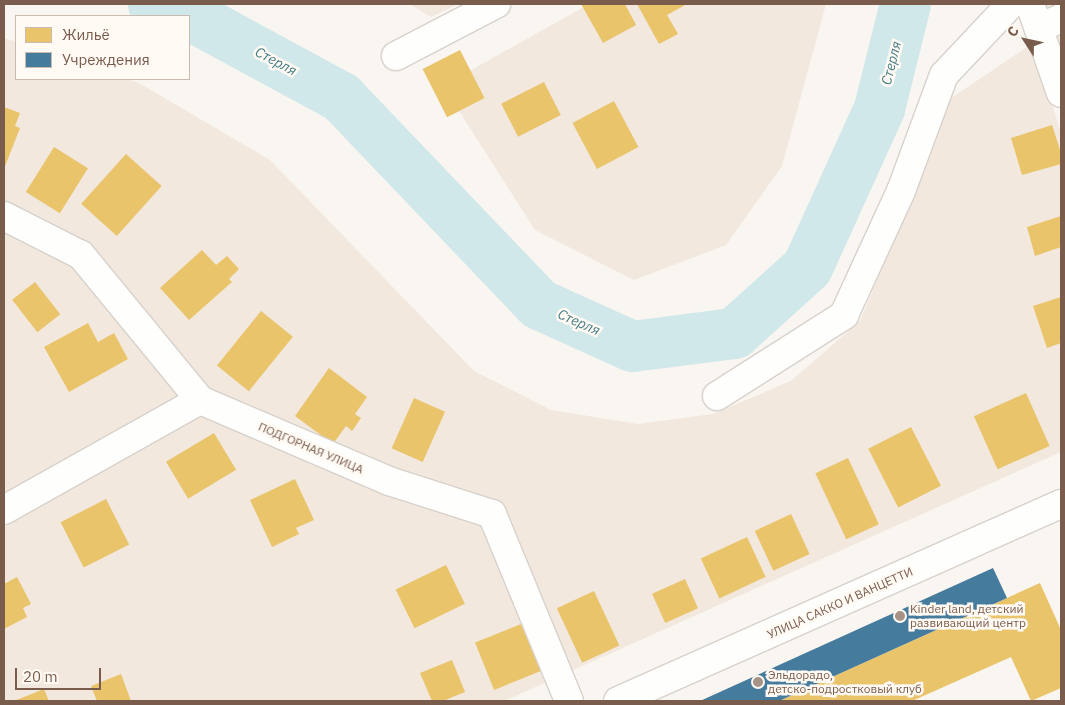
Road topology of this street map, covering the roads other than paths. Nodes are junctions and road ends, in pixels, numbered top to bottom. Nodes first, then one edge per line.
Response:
1 (496, 4) edge
2 (1011, 4) edge
3 (1044, 17) edge
4 (396, 56) dead end
5 (1061, 93) edge
6 (4, 216) edge
7 (717, 396) dead end
8 (200, 400) junction
9 (1061, 504) edge
10 (4, 510) edge
11 (569, 701) edge
12 (618, 701) edge

1 - 4 street
2 - 7 street
3 - 5 street
6 - 8 street, ПОДГОРНАЯ УЛИЦА
8 - 10 street
8 - 11 street, ПОДГОРНАЯ УЛИЦА
9 - 12 street, УЛИЦА САККО И ВАНЦЕТТИ

